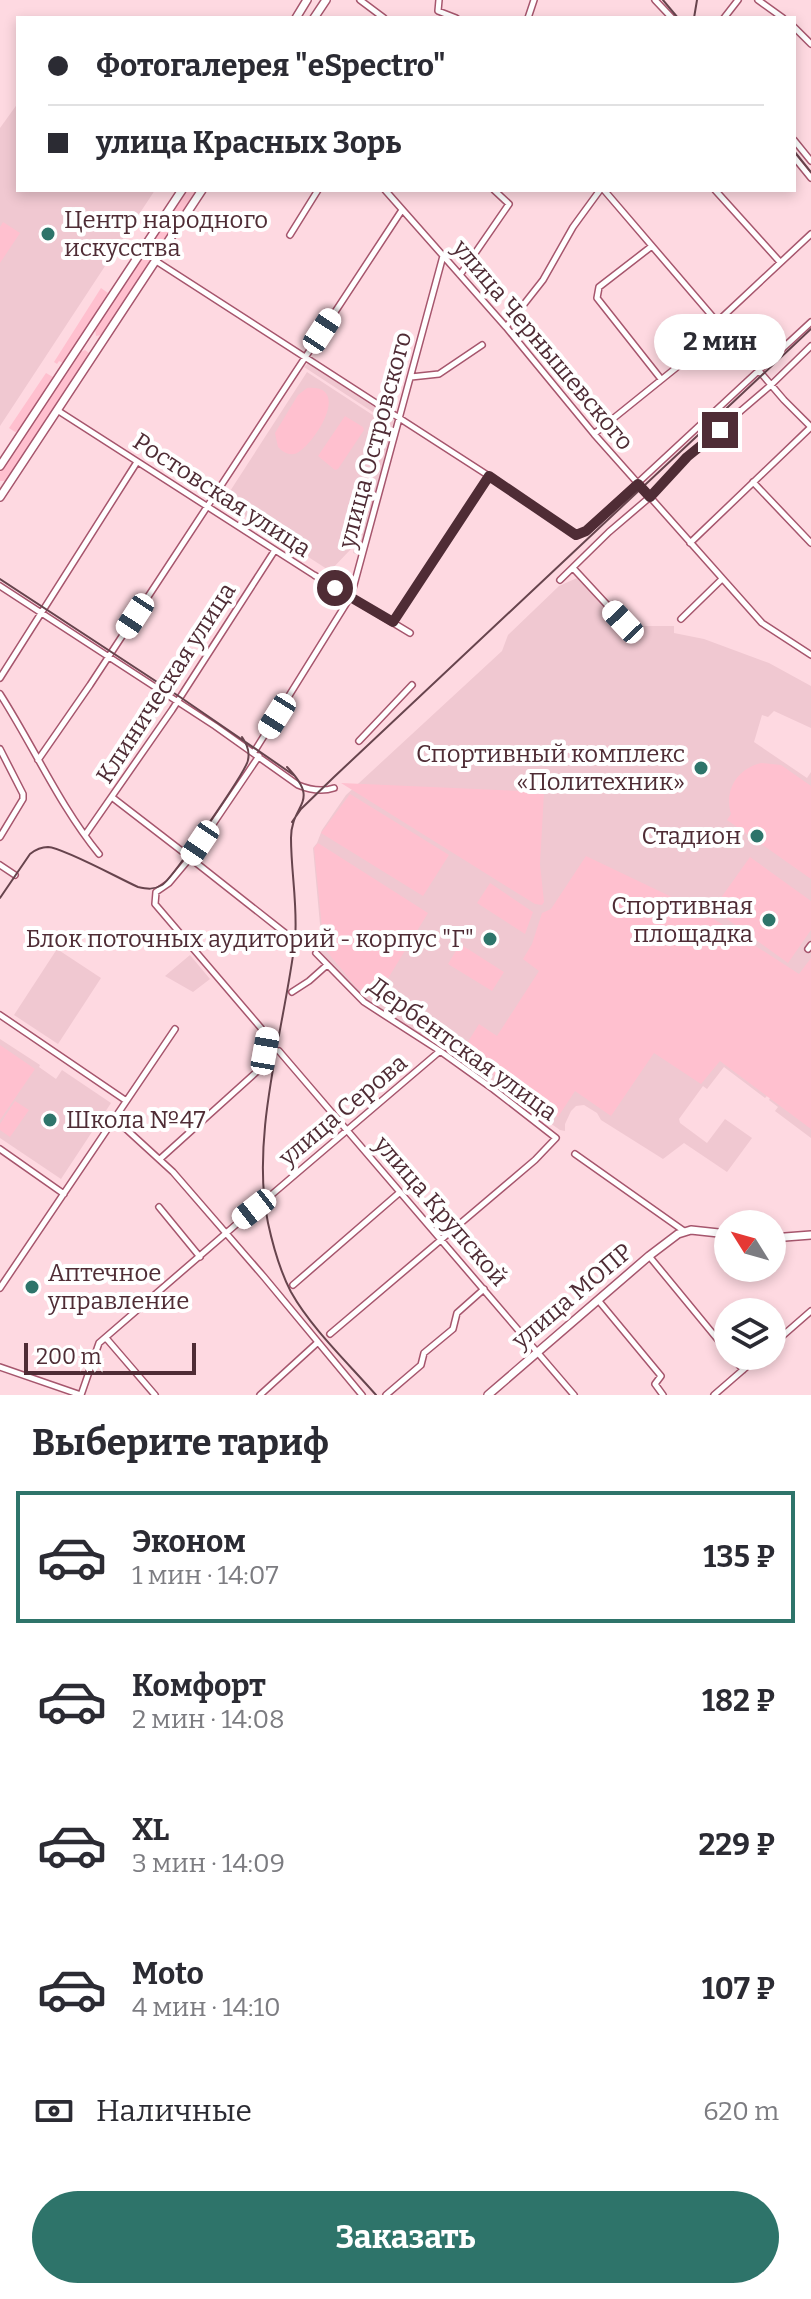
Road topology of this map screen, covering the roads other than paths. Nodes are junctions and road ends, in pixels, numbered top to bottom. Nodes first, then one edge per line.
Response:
1 (360, 0) edge
2 (439, 0) edge
3 (655, 0) edge
4 (738, 0) edge
5 (758, 0) edge
6 (381, 16) edge
7 (451, 16) edge
8 (670, 16) edge
9 (726, 16) edge
10 (780, 16) edge
11 (796, 29) edge
12 (811, 44) edge
13 (796, 142) edge
14 (796, 159) edge
15 (811, 161) edge
16 (811, 178) edge
17 (181, 192) edge
18 (201, 192) edge
19 (317, 192) edge
20 (387, 192) edge
21 (496, 192) edge
22 (600, 192) edge
23 (604, 192) edge
24 (717, 192) edge
25 (402, 210) junction
26 (811, 234) edge
27 (290, 235) dead end
28 (652, 246) junction
29 (443, 255) junction
30 (156, 261) junction
31 (780, 262) junction
32 (460, 275) junction
33 (717, 322) junction
34 (811, 322) edge
35 (506, 327) junction
36 (91, 329) junction
37 (723, 330) junction
38 (105, 338) junction
39 (482, 345) dead end
40 (811, 346) edge
41 (77, 350) junction
42 (305, 357) junction
43 (91, 359) junction
44 (760, 371) junction
45 (411, 377) junction
46 (661, 379) junction
47 (771, 385) junction
48 (57, 410) junction
49 (398, 419) junction
50 (811, 427) edge
51 (594, 434) junction
52 (137, 462) junction
53 (0, 466) edge
54 (489, 476) junction
55 (10, 482) junction
56 (753, 482) junction
57 (0, 484) edge
58 (638, 484) junction
59 (0, 497) edge
60 (650, 497) junction
61 (207, 505) junction
62 (690, 543) junction
63 (811, 543) edge
64 (275, 549) junction
65 (573, 568) junction
66 (722, 579) junction
67 (560, 580) dead end
68 (0, 586) edge
69 (351, 596) junction
70 (41, 615) junction
71 (681, 619) dead end
72 (393, 622) junction
73 (630, 625) dead end
74 (410, 633) dead end
75 (811, 655) edge
76 (108, 658) junction
77 (0, 678) edge
78 (412, 685) dead end
79 (0, 694) edge
80 (177, 702) junction
81 (359, 741) dead end
82 (0, 749) edge
83 (257, 754) junction
84 (38, 760) junction
85 (334, 788) dead end
86 (113, 798) junction
87 (85, 835) junction
88 (0, 837) edge
89 (183, 852) dead end
90 (99, 854) dead end
91 (190, 858) junction
92 (0, 865) edge
93 (15, 875) dead end
94 (285, 933) dead end
95 (316, 953) dead end
96 (327, 965) junction
97 (292, 992) dead end
98 (0, 1015) edge
99 (175, 1029) dead end
100 (279, 1051) dead end
101 (440, 1051) junction
102 (125, 1100) junction
103 (114, 1118) junction
104 (347, 1129) junction
105 (0, 1149) edge
106 (575, 1154) dead end
107 (160, 1159) junction
108 (399, 1193) junction
109 (64, 1194) junction
110 (270, 1196) dead end
111 (159, 1207) dead end
112 (254, 1209) dead end
113 (684, 1231) junction
114 (714, 1233) edge
115 (226, 1234) junction
116 (811, 1235) edge
117 (786, 1237) edge
118 (441, 1240) junction
119 (649, 1256) junction
120 (200, 1257) junction
121 (293, 1285) dead end
122 (0, 1288) edge
123 (484, 1289) junction
124 (598, 1300) junction
125 (811, 1311) edge
126 (786, 1333) edge
127 (330, 1334) dead end
128 (714, 1335) edge
129 (106, 1338) junction
130 (317, 1343) junction
131 (538, 1351) junction
132 (0, 1367) edge
133 (743, 1370) edge
134 (81, 1395) edge
135 (155, 1395) edge
136 (260, 1395) edge
137 (362, 1395) edge
138 (386, 1395) edge
139 (488, 1395) edge
140 (574, 1395) edge
141 (663, 1395) edge
142 (714, 1395) edge

1 - 6 street
2 - 7 street
3 - 8 street
4 - 9 street
5 - 10 street
11 - 12 street
13 - 15 street
14 - 16 street
17 - 36 main road
18 - 30 main road
19 - 27 street
20 - 25 street, улица Чернышевского
21 - 32 street
22 - 35 street
23 - 28 street
24 - 31 street
25 - 29 street, улица Чернышевского
25 - 42 street
26 - 31 street
28 - 33 street
28 - 46 street
29 - 32 street, улица Чернышевского
29 - 45 street, улица Островского
30 - 38 main road
30 - 42 street
31 - 33 street
32 - 35 street, улица Чернышевского
33 - 37 street
34 - 44 street
35 - 51 street, улица Чернышевского
36 - 38 main road
36 - 41 main road
37 - 44 street
37 - 46 street
38 - 43 main road
39 - 45 street
40 - 47 street
41 - 43 main road
41 - 53 main road
42 - 49 street
42 - 61 street
43 - 48 main road
44 - 47 street
44 - 58 street
45 - 49 street, улица Островского
46 - 51 street
47 - 50 street
47 - 60 street
48 - 52 street, Ростовская улица
48 - 55 main road
49 - 54 street
49 - 69 street, улица Островского
50 - 56 street
51 - 58 street, улица Чернышевского
52 - 61 street, Ростовская улица
52 - 70 street
54 - 58 street
54 - 72 street
55 - 57 main road
55 - 59 main road
56 - 62 street
56 - 63 street
58 - 60 street, улица Чернышевского
60 - 62 street, улица Чернышевского
60 - 65 street
61 - 64 street, Ростовская улица
61 - 76 street
62 - 66 street, улица Чернышевского
64 - 69 street, Ростовская улица
64 - 80 street, Клиническая улица
65 - 67 street
65 - 73 street
66 - 71 street
66 - 75 street, улица Чернышевского
68 - 70 street
69 - 72 street, Ростовская улица
69 - 83 street, улица Островского
70 - 76 street
70 - 77 street
72 - 74 street, Ростовская улица
76 - 80 street
76 - 84 street
78 - 81 street
79 - 84 street
80 - 83 street
80 - 86 street, Клиническая улица
82 - 88 street
83 - 85 street
83 - 91 street, улица Островского
84 - 87 street
86 - 87 street, Клиническая улица
86 - 89 street
87 - 90 street
91 - 94 street
91 - 107 street, улица Островского
92 - 93 street
95 - 96 street, Дербентская улица
96 - 97 street
96 - 101 street, Дербентская улица
98 - 102 street
99 - 102 street
100 - 104 street, улица Крупской
101 - 104 street, улица Серова
101 - 118 street, Дербентская улица
102 - 103 street
103 - 107 street
103 - 109 street
104 - 108 street, улица Крупской
104 - 110 street, улица Серова
105 - 109 street
106 - 113 street
107 - 115 street
108 - 118 street, улица Крупской
108 - 121 street
109 - 122 street
111 - 120 street
112 - 115 street
113 - 114 main road
113 - 119 main road, улица МОПР
115 - 120 street
115 - 130 street
116 - 117 main road
118 - 123 street, улица Крупской
118 - 127 street
119 - 124 main road, улица МОПР
119 - 128 street
120 - 129 street
123 - 131 street, улица Крупской
123 - 138 street
124 - 131 main road, улица МОПР
124 - 141 street
125 - 126 street
129 - 134 street
129 - 135 street
130 - 136 street
130 - 137 street
131 - 139 main road, улица МОПР
131 - 140 street, улица Крупской
132 - 134 street
133 - 142 street

